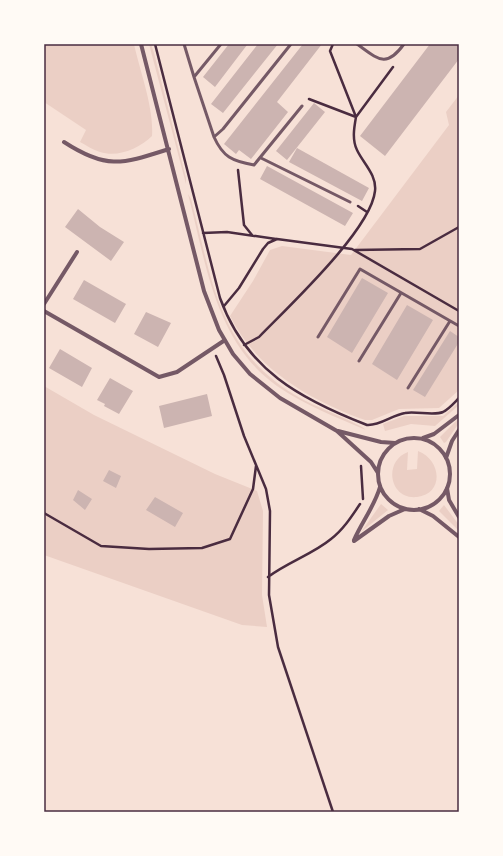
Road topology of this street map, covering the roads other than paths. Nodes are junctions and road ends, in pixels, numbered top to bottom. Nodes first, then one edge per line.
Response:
1 (141, 44) edge
2 (184, 44) edge
3 (221, 44) edge
4 (291, 44) edge
5 (357, 44) edge
6 (404, 44) edge
7 (194, 77) junction
8 (302, 106) road end
9 (214, 137) junction
10 (64, 142) dead end
11 (169, 149) junction
12 (261, 158) junction
13 (350, 202) dead end
14 (77, 252) dead end
15 (401, 292) junction
16 (44, 304) edge
17 (44, 311) edge
18 (450, 321) junction
19 (459, 326) edge
20 (318, 337) dead end
21 (225, 340) junction
22 (358, 361) dead end
23 (408, 388) dead end
24 (459, 415) edge
25 (459, 430) edge
26 (337, 431) junction
27 (422, 439) junction
28 (395, 443) junction
29 (446, 459) junction
30 (378, 473) junction
31 (380, 487) junction
32 (447, 487) junction
33 (405, 509) junction
34 (419, 509) junction
35 (459, 517) edge
36 (459, 537) edge

1 - 11 street
2 - 7 lane
3 - 7 lane
4 - 9 lane
5 - 6 lane
7 - 9 lane
8 - 12 lane
9 - 12 lane
10 - 11 street
11 - 21 street
12 - 13 lane
14 - 16 street
15 - 18 lane
15 - 20 lane
15 - 22 lane
17 - 21 street
18 - 19 lane
18 - 23 lane
21 - 26 street
24 - 27 street
25 - 29 street
26 - 28 street
26 - 30 street
27 - 28 street
27 - 29 street
28 - 30 street
29 - 32 street
30 - 31 street
31 - 33 street
31 - 33 street
32 - 34 street
32 - 35 street
33 - 34 street
34 - 36 street

